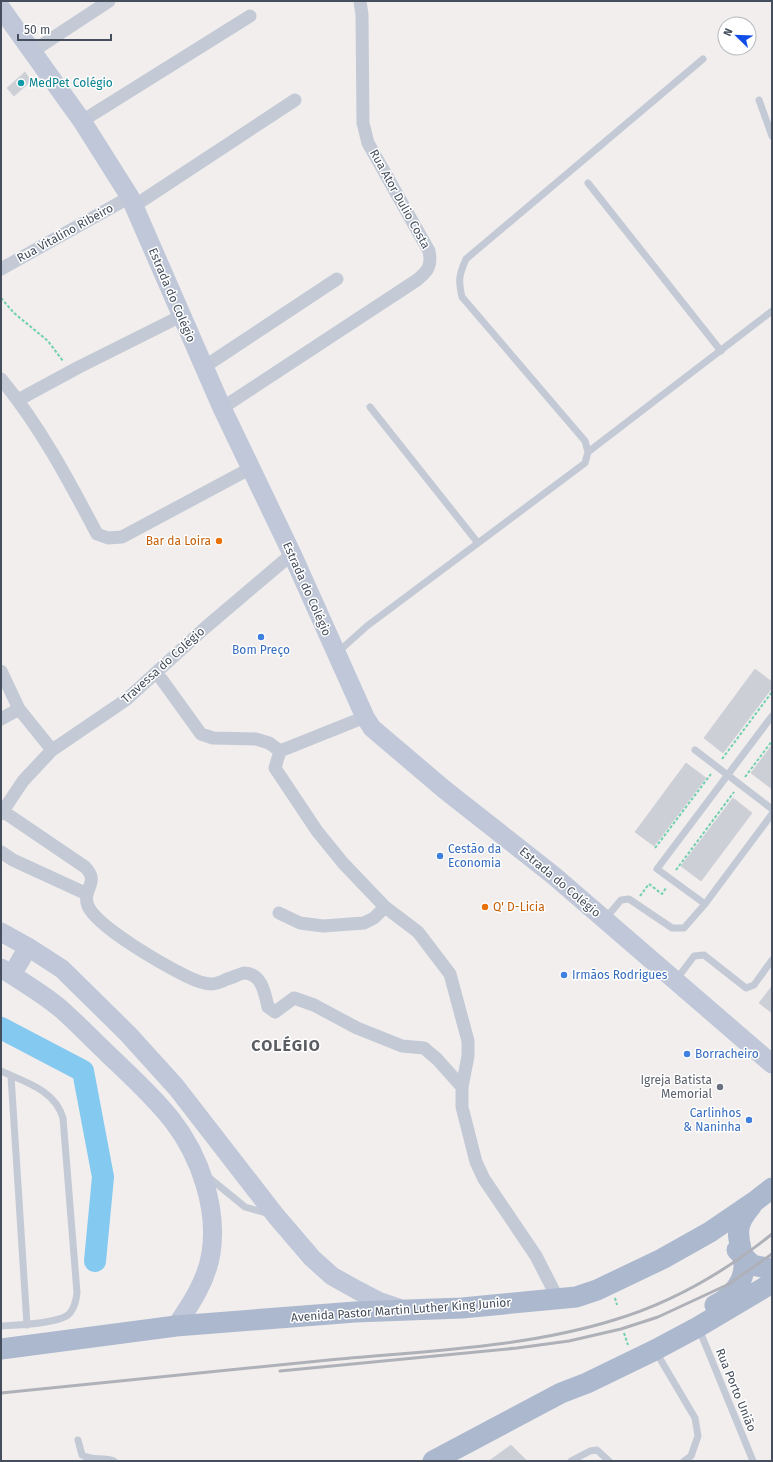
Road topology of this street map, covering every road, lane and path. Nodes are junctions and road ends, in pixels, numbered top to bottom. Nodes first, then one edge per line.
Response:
1 (109, 1) edge
2 (360, 1) edge
3 (1, 8) edge
4 (250, 16) dead end
5 (33, 51) junction
6 (703, 59) dead end
7 (295, 100) dead end
8 (759, 100) dead end
9 (82, 121) junction
10 (772, 136) edge
11 (588, 183) dead end
12 (132, 201) junction
13 (1, 269) edge
14 (337, 279) dead end
15 (1, 298) edge
16 (772, 311) edge
17 (181, 316) junction
18 (721, 351) junction
19 (204, 367) junction
20 (71, 372) junction
21 (1, 379) edge
22 (18, 400) junction
23 (370, 407) dead end
24 (222, 408) junction
25 (588, 452) junction
26 (251, 468) junction
27 (478, 543) junction
28 (292, 554) junction
29 (336, 654) junction
30 (1, 671) edge
31 (157, 673) junction
32 (19, 709) junction
33 (772, 716) edge
34 (365, 717) junction
35 (1, 719) edge
36 (772, 741) edge
37 (52, 750) junction
38 (694, 750) dead end
39 (280, 751) junction
40 (728, 775) junction
41 (740, 784) junction
42 (772, 808) edge
43 (2, 812) edge
44 (772, 814) edge
45 (1, 852) edge
46 (671, 880) junction
47 (87, 894) junction
48 (635, 902) junction
49 (705, 904) junction
50 (385, 907) junction
51 (280, 913) dead end
52 (605, 919) junction
53 (1, 932) edge
54 (28, 947) junction
55 (772, 960) edge
56 (6, 971) edge
57 (676, 980) junction
58 (80, 985) junction
59 (61, 1009) junction
60 (765, 1059) edge
61 (1, 1070) edge
62 (772, 1072) edge
63 (11, 1076) junction
64 (462, 1087) junction
65 (200, 1172) junction
66 (772, 1188) edge
67 (754, 1202) junction
68 (276, 1216) junction
69 (744, 1258) junction
70 (662, 1259) junction
71 (772, 1270) edge
72 (772, 1283) edge
73 (558, 1299) junction
74 (403, 1310) junction
75 (27, 1324) junction
76 (1, 1326) edge
77 (176, 1326) junction
78 (698, 1326) junction
79 (1, 1349) edge
80 (655, 1350) junction
81 (561, 1393) junction
82 (78, 1440) dead end
83 (114, 1461) edge
84 (433, 1461) edge
85 (571, 1461) edge
86 (610, 1461) edge
87 (684, 1461) edge
88 (753, 1461) edge

1 - 5 street
2 - 24 street, Rua Ator Dulio Costa
3 - 5 main road, Estrada do Colégio
4 - 9 street
5 - 9 main road, Estrada do Colégio
6 - 25 lane
7 - 12 street, Rua Vitalino Ribeiro
8 - 10 lane
9 - 12 main road, Estrada do Colégio
11 - 18 lane
12 - 13 street, Rua Vitalino Ribeiro
12 - 17 main road, Estrada do Colégio
14 - 19 street
15 - 20 path
16 - 18 lane
17 - 19 main road, Estrada do Colégio
17 - 20 street
18 - 25 lane
19 - 24 main road, Estrada do Colégio
20 - 22 street
21 - 22 street
22 - 26 street
23 - 27 lane
24 - 26 main road, Estrada do Colégio
25 - 27 lane
26 - 28 main road, Estrada do Colégio
27 - 29 lane
28 - 29 main road, Estrada do Colégio
28 - 31 street, Travessa do Colégio
29 - 34 main road, Estrada do Colégio
30 - 32 street
31 - 37 street, Travessa do Colégio
31 - 39 street
32 - 35 street
32 - 37 street
33 - 40 lane
34 - 39 street
34 - 52 main road, Estrada do Colégio
36 - 41 path
37 - 43 street, Travessa do Colégio
38 - 40 lane
39 - 50 street
40 - 41 lane
40 - 46 lane
41 - 42 lane
41 - 46 path
43 - 47 street
44 - 49 lane
45 - 47 street
46 - 48 path
46 - 49 lane
47 - 64 street
48 - 49 lane
48 - 52 lane
50 - 51 street
50 - 64 street
52 - 57 main road, Estrada do Colégio
53 - 54 main road
54 - 56 main road
54 - 58 main road
55 - 57 lane
56 - 59 main road
57 - 60 main road, Estrada do Colégio
58 - 59 main road
58 - 68 main road
59 - 65 main road
60 - 62 main road, Estrada do Colégio
61 - 63 lane
63 - 75 lane
63 - 75 lane
64 - 73 street
65 - 68 lane
65 - 77 main road
66 - 67 main road, Avenida Pastor Martin Luther King Junior
67 - 69 main road
67 - 70 main road, Avenida Pastor Martin Luther King Junior
68 - 74 main road
69 - 70 main road
69 - 71 main road
69 - 81 main road
70 - 73 main road, Avenida Pastor Martin Luther King Junior
72 - 78 main road
73 - 74 main road, Avenida Pastor Martin Luther King Junior
74 - 77 main road, Avenida Pastor Martin Luther King Junior
75 - 76 lane
77 - 79 main road, Avenida Pastor Martin Luther King Junior
78 - 80 main road
78 - 88 lane, Rua Porto União
80 - 81 main road
80 - 87 lane
81 - 84 main road
82 - 83 lane
85 - 86 lane

